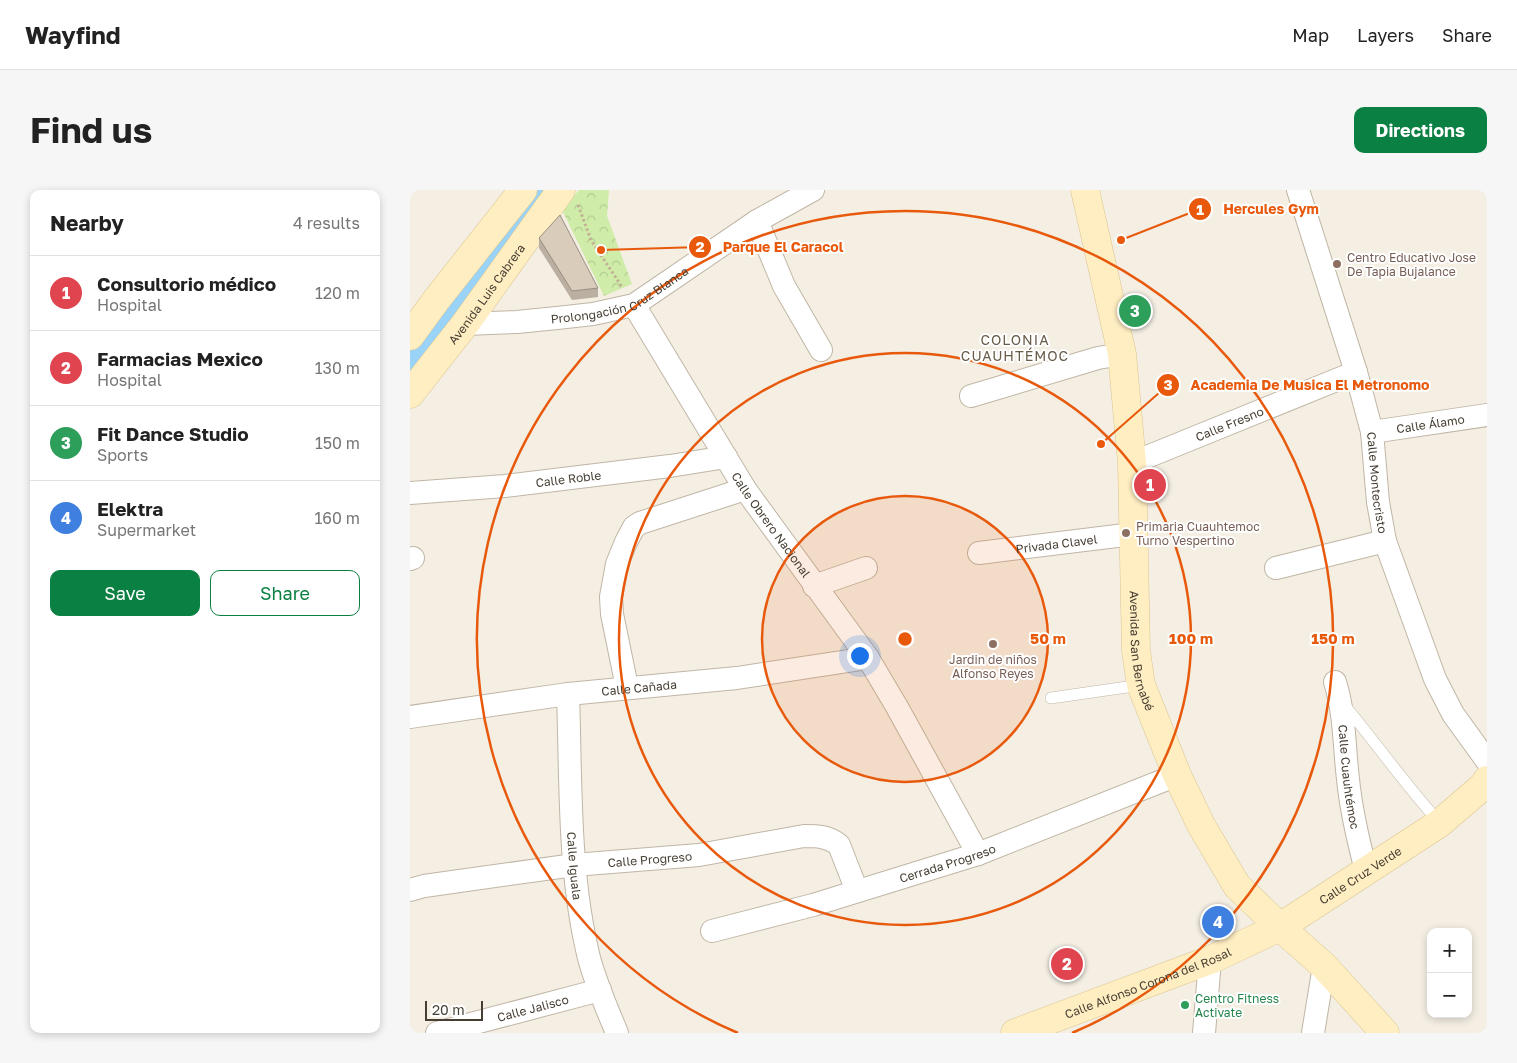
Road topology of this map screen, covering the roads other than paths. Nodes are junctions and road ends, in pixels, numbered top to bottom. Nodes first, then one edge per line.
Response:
1 (522, 190) edge
2 (813, 190) edge
3 (1084, 190) edge
4 (1298, 190) edge
5 (568, 194) edge
6 (757, 221) junction
7 (634, 305) junction
8 (465, 324) junction
9 (414, 328) edge
10 (821, 350) dead end
11 (1122, 354) junction
12 (1356, 372) junction
13 (410, 394) edge
14 (971, 396) dead end
15 (1487, 415) edge
16 (1372, 432) junction
17 (726, 457) junction
18 (1132, 463) junction
19 (744, 489) junction
20 (410, 492) edge
21 (1133, 534) junction
22 (1386, 541) junction
23 (979, 553) dead end
24 (866, 568) dead end
25 (1276, 568) dead end
26 (814, 586) junction
27 (868, 658) junction
28 (1141, 686) junction
29 (627, 687) junction
30 (1339, 693) joint
31 (568, 694) junction
32 (1051, 698) dead end
33 (410, 717) edge
34 (1177, 775) junction
35 (1486, 781) edge
36 (1440, 823) junction
37 (978, 854) junction
38 (574, 865) junction
39 (1366, 870) junction
40 (410, 890) edge
41 (857, 891) junction
42 (1280, 928) junction
43 (712, 931) dead end
44 (1210, 960) junction
45 (1324, 966) junction
46 (600, 990) junction
47 (1059, 1026) edge
48 (437, 1033) edge
49 (617, 1033) edge
50 (1015, 1033) edge
51 (1204, 1033) edge
52 (1313, 1033) edge
53 (1385, 1033) edge

1 - 9 street
2 - 6 street, Prolongación Cruz Blanca
3 - 11 street, Avenida San Bernabé
4 - 12 street, Calle Montecristo
5 - 8 street, Avenida Luis Cabrera
6 - 7 street, Prolongación Cruz Blanca
6 - 10 street
7 - 8 street, Prolongación Cruz Blanca
7 - 17 street, Calle Obrero Nacional
8 - 13 street, Avenida Luis Cabrera
11 - 14 street
11 - 18 street, Avenida San Bernabé
12 - 16 street, Calle Montecristo
12 - 18 street, Calle Fresno
15 - 16 street, Calle Álamo
16 - 22 street, Calle Montecristo
17 - 19 street, Calle Obrero Nacional
17 - 20 street, Calle Roble
18 - 21 street, Avenida San Bernabé
19 - 26 street, Calle Obrero Nacional
19 - 29 street
21 - 23 street, Privada Clavel
21 - 28 street, Avenida San Bernabé
22 - 25 street
22 - 35 street, Calle Montecristo
24 - 26 street
26 - 27 street, Calle Obrero Nacional
27 - 29 street, Calle Cañada
27 - 37 street, Calle Obrero Nacional
28 - 32 lane
28 - 34 street, Avenida San Bernabé
29 - 31 street, Calle Cañada
30 - 36 lane
30 - 39 street, Calle Cuauhtémoc
31 - 33 street, Calle Cañada
31 - 38 street, Calle Iguala
34 - 37 street, Cerrada Progreso
34 - 42 street, Avenida San Bernabé
35 - 36 street, Calle Cruz Verde
36 - 39 street, Calle Cruz Verde
37 - 41 street, Cerrada Progreso
38 - 40 street, Calle Progreso
38 - 41 street, Calle Progreso
38 - 46 street, Calle Iguala
39 - 42 street, Calle Cruz Verde
41 - 43 street, Cerrada Progreso
42 - 44 street, Calle Alfonso Corona del Rosal
42 - 45 street, Avenida San Bernabé
44 - 47 street, Calle Alfonso Corona del Rosal
44 - 51 street
45 - 52 street
45 - 53 street, Avenida San Bernabé
46 - 48 street, Calle Jalisco
46 - 49 street, Calle Iguala
47 - 50 street, Calle Alfonso Corona del Rosal

